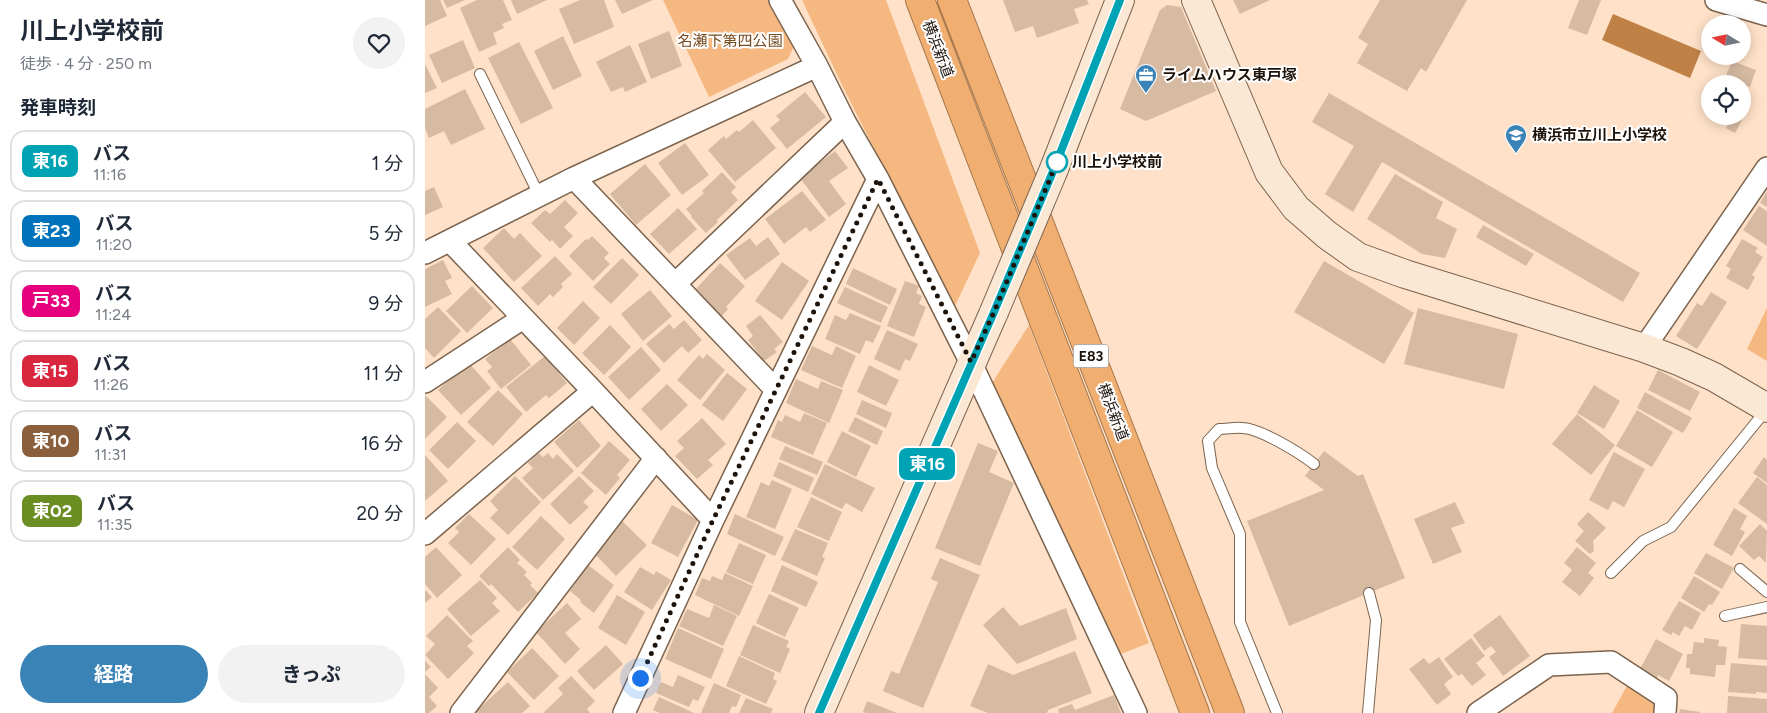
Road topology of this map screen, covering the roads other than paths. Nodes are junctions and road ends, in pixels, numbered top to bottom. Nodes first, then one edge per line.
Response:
1 (780, 0) edge
2 (920, 0) edge
3 (952, 0) edge
4 (1120, 0) edge
5 (1196, 0) edge
6 (1716, 0) edge
7 (1767, 15) edge
8 (817, 66) junction
9 (480, 74) dead end
10 (845, 122) junction
11 (1767, 168) edge
12 (574, 178) junction
13 (878, 179) junction
14 (539, 195) junction
15 (449, 241) junction
16 (425, 253) edge
17 (675, 284) junction
18 (523, 318) junction
19 (1644, 348) junction
20 (971, 362) junction
21 (425, 382) edge
22 (776, 390) junction
23 (593, 391) junction
24 (1767, 409) edge
25 (655, 458) junction
26 (1314, 464) dead end
27 (713, 520) junction
28 (425, 534) edge
29 (1741, 569) dead end
30 (1611, 573) dead end
31 (1767, 592) edge
32 (1369, 593) dead end
33 (1767, 607) edge
34 (1725, 616) dead end
35 (461, 713) edge
36 (624, 713) edge
37 (819, 713) edge
38 (1136, 713) edge
39 (1195, 713) edge
40 (1230, 713) edge
41 (1277, 713) edge
42 (1368, 713) edge
43 (1478, 713) edge
44 (1665, 713) edge

1 - 8 street
2 - 39 highway, 横浜新道 / E83
3 - 40 highway, 横浜新道 / E83
4 - 20 main road, bridge
5 - 19 main road
6 - 7 street
8 - 10 street
8 - 12 street
9 - 14 lane
10 - 13 street
10 - 17 street
11 - 19 street
12 - 14 street
12 - 17 street
13 - 20 street
13 - 22 street
14 - 15 street
15 - 16 street
15 - 18 street
17 - 22 street
18 - 21 street
18 - 23 street
19 - 24 main road
20 - 37 main road
20 - 38 street
22 - 27 street
23 - 25 street
23 - 28 street
24 - 30 lane
25 - 27 street
25 - 35 street
26 - 41 lane
27 - 36 street
29 - 31 lane
32 - 42 lane
33 - 34 lane
43 - 44 street

